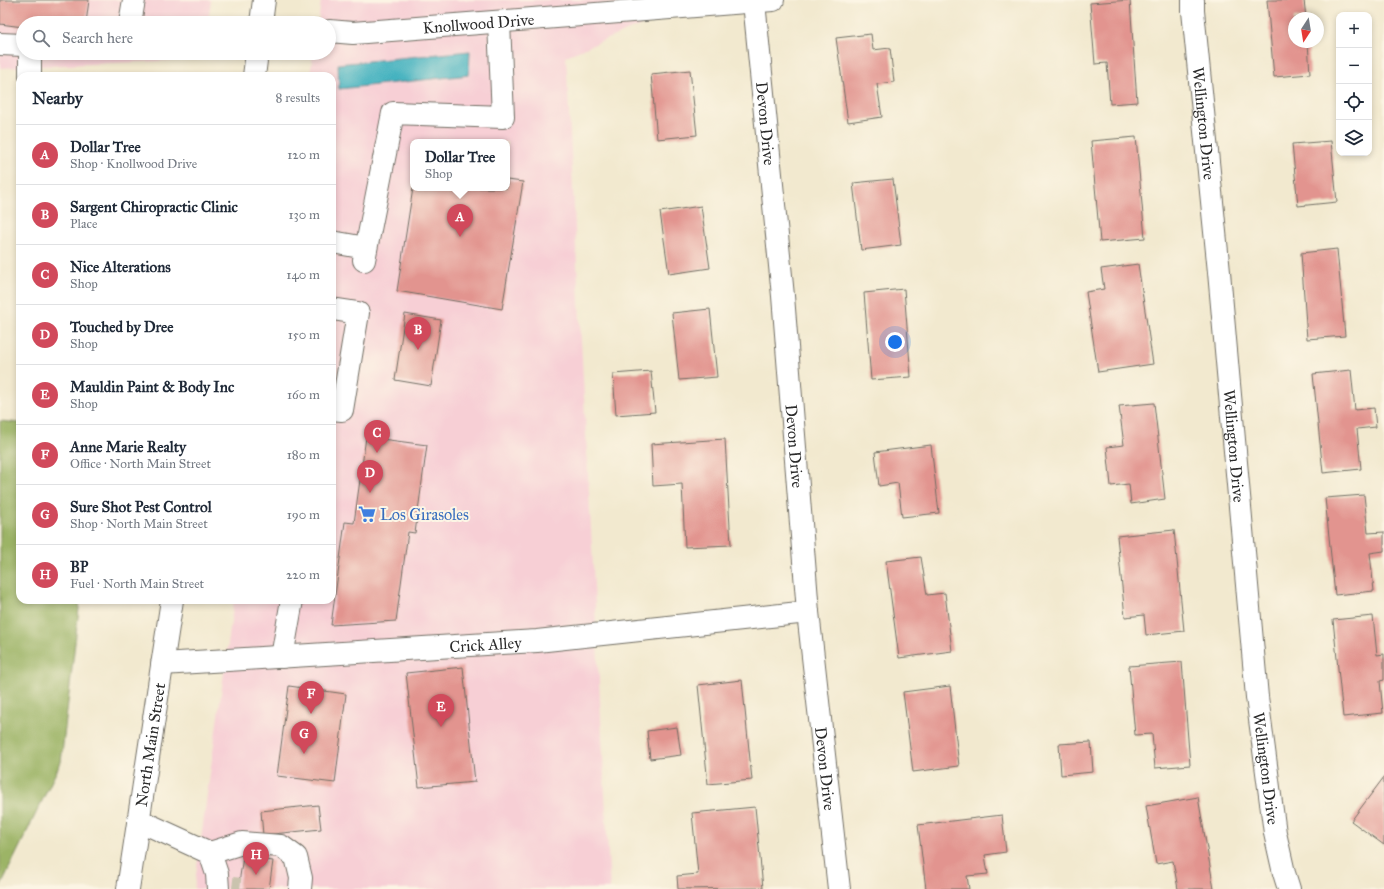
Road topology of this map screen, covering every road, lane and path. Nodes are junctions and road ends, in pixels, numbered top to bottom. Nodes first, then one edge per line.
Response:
1 (134, 0) edge
2 (264, 0) edge
3 (1193, 0) edge
4 (763, 1) edge
5 (576, 8) edge
6 (131, 16) edge
7 (262, 16) edge
8 (499, 22) junction
9 (336, 32) edge
10 (0, 44) edge
11 (16, 45) edge
12 (30, 60) edge
13 (256, 60) edge
14 (30, 72) edge
15 (255, 72) edge
16 (336, 243) edge
17 (336, 310) edge
18 (336, 409) edge
19 (171, 604) edge
20 (291, 604) edge
21 (808, 612) junction
22 (282, 657) junction
23 (162, 664) junction
24 (138, 820) junction
25 (210, 853) junction
26 (223, 888) edge
27 (128, 889) edge
28 (300, 889) edge
29 (839, 889) edge
30 (1289, 889) edge

1 - 6 street
2 - 7 street
3 - 30 street, Wellington Drive
4 - 5 street, Knollwood Drive
4 - 21 street, Devon Drive
5 - 8 street, Knollwood Drive
8 - 9 street, Knollwood Drive
8 - 16 street
10 - 11 street
12 - 14 street
13 - 15 street
17 - 18 street
19 - 23 street, North Main Street
20 - 22 street
21 - 22 street, Crick Alley
21 - 29 street, Devon Drive
22 - 23 street, Crick Alley
23 - 24 street, North Main Street
24 - 25 street
24 - 27 street, North Main Street
25 - 26 street
25 - 28 street

